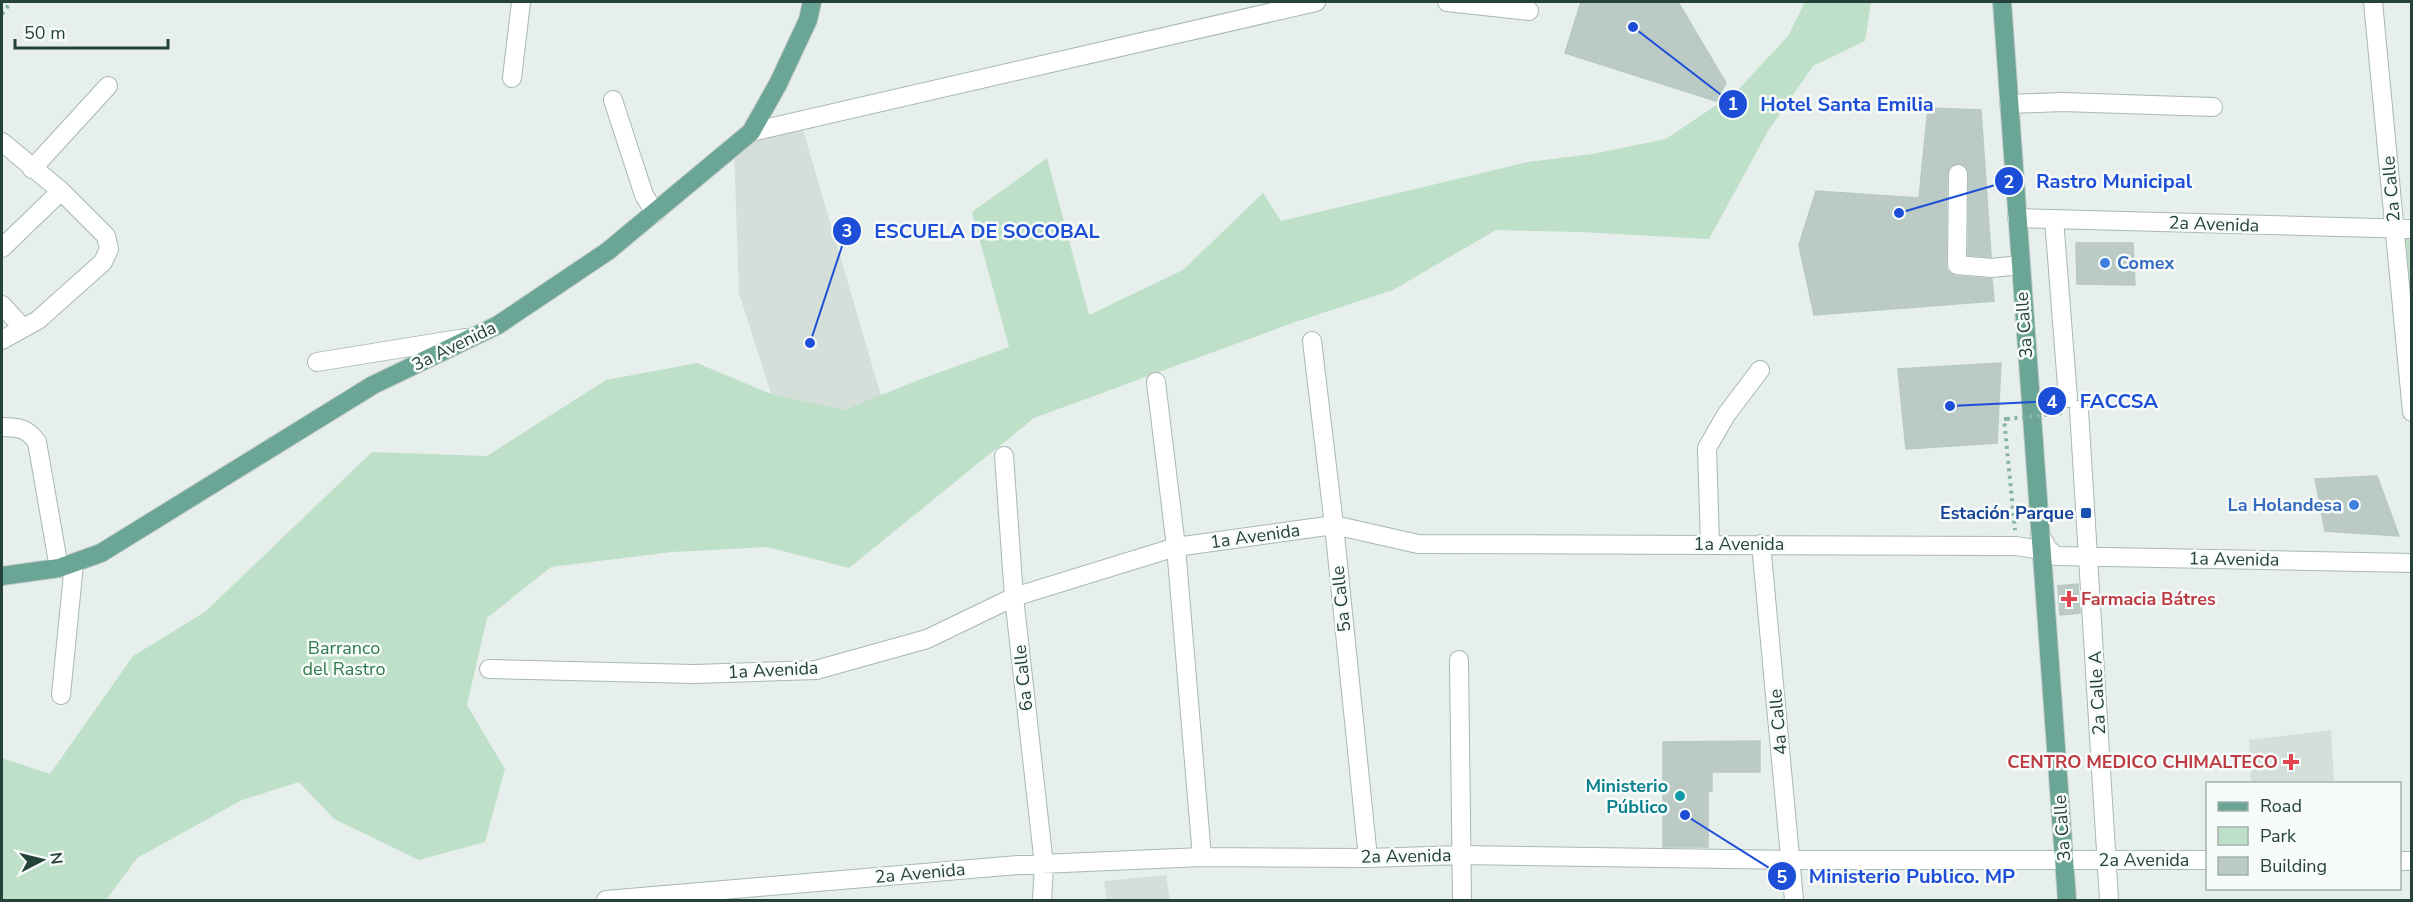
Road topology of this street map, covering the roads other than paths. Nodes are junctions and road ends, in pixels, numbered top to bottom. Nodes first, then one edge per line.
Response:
1 (520, 2) edge
2 (812, 2) edge
3 (1316, 2) edge
4 (1447, 2) edge
5 (2002, 2) edge
6 (2373, 2) edge
7 (1529, 11) dead end
8 (512, 78) dead end
9 (108, 86) dead end
10 (613, 100) dead end
11 (2009, 104) junction
12 (2212, 107) dead end
13 (751, 132) junction
14 (2, 142) edge
15 (32, 169) junction
16 (1958, 174) dead end
17 (61, 192) junction
18 (655, 213) junction
19 (2017, 218) junction
20 (2054, 219) junction
21 (2403, 229) edge
22 (2, 248) edge
23 (2020, 265) junction
24 (2, 305) edge
25 (23, 328) junction
26 (473, 337) junction
27 (2, 340) edge
28 (1312, 342) dead end
29 (317, 362) dead end
30 (1760, 370) dead end
31 (1156, 382) dead end
32 (2412, 412) edge
33 (2, 427) edge
34 (1004, 456) dead end
35 (1334, 525) junction
36 (1710, 544) junction
37 (1761, 544) junction
38 (1176, 547) junction
39 (2048, 553) junction
40 (2090, 557) junction
41 (2412, 562) edge
42 (66, 566) junction
43 (2, 576) edge
44 (1014, 597) junction
45 (1459, 660) dead end
46 (489, 669) dead end
47 (61, 694) dead end
48 (1461, 855) junction
49 (1202, 857) junction
50 (1368, 858) junction
51 (2064, 859) junction
52 (1791, 860) junction
53 (2107, 860) junction
54 (2206, 860) edge
55 (1044, 865) junction
56 (606, 900) edge
57 (1042, 900) edge
58 (1462, 900) edge
59 (1794, 900) edge
60 (2067, 900) edge
61 (2109, 900) edge

1 - 8 street
2 - 13 main road, 3a Avenida
3 - 13 street
4 - 7 street
5 - 11 main road, 3a Calle
6 - 21 street, 2a Calle
9 - 15 street
10 - 18 street
11 - 12 street
11 - 19 main road, 3a Calle
13 - 18 main road, 3a Avenida
14 - 15 street
15 - 17 street
16 - 23 street
17 - 22 street
17 - 25 street
18 - 26 main road, 3a Avenida
19 - 20 street, 2a Avenida
19 - 23 main road, 3a Calle
20 - 21 street, 2a Avenida
20 - 40 street, 2a Calle A
21 - 32 street, 2a Calle
23 - 39 main road, 3a Calle
24 - 25 street
25 - 27 street
26 - 29 street
26 - 42 main road, 3a Avenida
28 - 35 street, 5a Calle
30 - 36 street
31 - 38 street
33 - 42 street
34 - 44 street, 6a Calle
35 - 36 street, 1a Avenida
35 - 38 street, 1a Avenida
35 - 50 street, 5a Calle
36 - 37 street, 1a Avenida
37 - 39 street, 1a Avenida
37 - 52 street, 4a Calle
38 - 44 street, 1a Avenida
38 - 49 street
39 - 40 street, 1a Avenida
39 - 51 main road, 3a Calle
40 - 41 street, 1a Avenida
40 - 53 street, 2a Calle A
42 - 43 main road, 3a Avenida
42 - 47 street
44 - 46 street, 1a Avenida
44 - 55 street, 6a Calle
45 - 48 street
48 - 50 street, 2a Avenida
48 - 52 street, 2a Avenida
48 - 58 street
49 - 50 street, 2a Avenida
49 - 55 street, 2a Avenida
51 - 52 street, 2a Avenida
51 - 53 street, 2a Avenida
51 - 60 main road, 3a Calle
52 - 59 street, 4a Calle
53 - 54 street, 2a Avenida
53 - 61 street, 2a Calle A
55 - 56 street, 2a Avenida
55 - 57 street, 6a Calle

